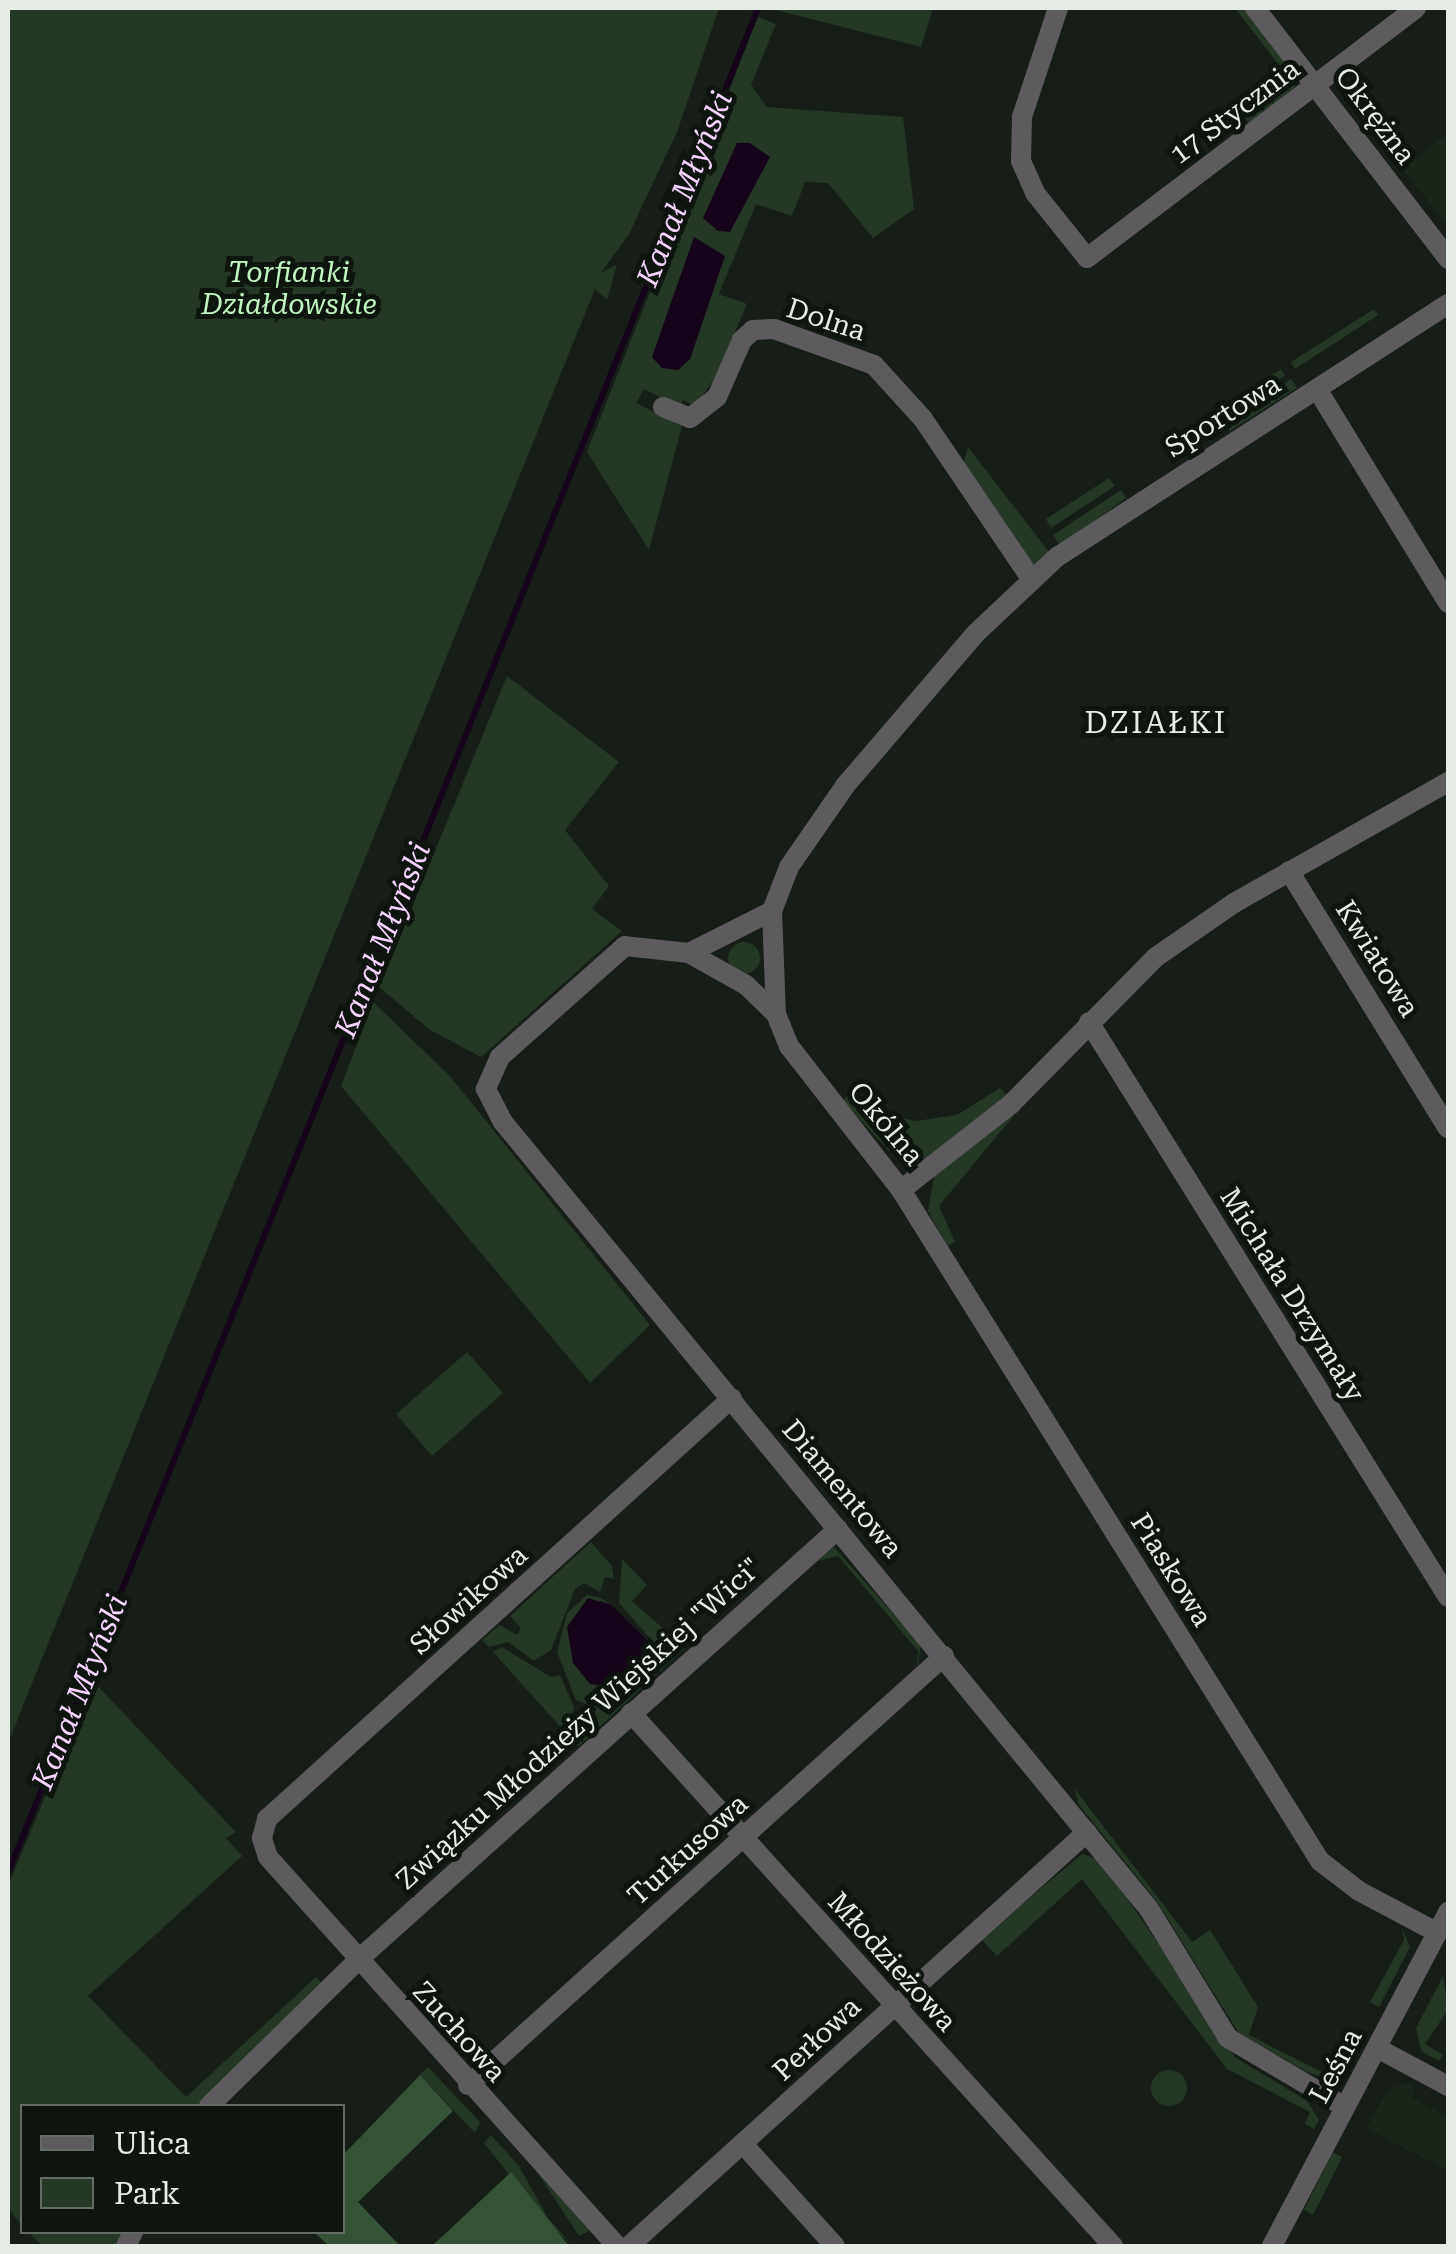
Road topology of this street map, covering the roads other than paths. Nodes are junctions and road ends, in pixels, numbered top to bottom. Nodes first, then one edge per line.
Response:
1 (1058, 8) edge
2 (1255, 8) edge
3 (1416, 8) edge
4 (1316, 84) junction
5 (1448, 259) edge
6 (1448, 304) edge
7 (1317, 388) junction
8 (663, 407) dead end
9 (1032, 580) junction
10 (1448, 603) edge
11 (1448, 782) edge
12 (1290, 871) junction
13 (772, 911) junction
14 (745, 925) junction
15 (722, 937) junction
16 (690, 953) junction
17 (769, 958) junction
18 (720, 970) junction
19 (746, 985) junction
20 (776, 1014) junction
21 (1089, 1022) junction
22 (1448, 1128) edge
23 (902, 1190) junction
24 (732, 1398) junction
25 (838, 1528) junction
26 (1448, 1597) edge
27 (944, 1656) junction
28 (630, 1713) junction
29 (1087, 1832) junction
30 (742, 1837) junction
31 (263, 1852) joint
32 (1448, 1912) edge
33 (1438, 1933) junction
34 (358, 1960) junction
35 (894, 2005) junction
36 (1377, 2048) junction
37 (468, 2085) junction
38 (1448, 2086) edge
39 (211, 2104) edge
40 (1345, 2107) junction
41 (744, 2144) junction
42 (617, 2246) edge
43 (629, 2246) edge
44 (835, 2246) edge
45 (1113, 2246) edge
46 (1272, 2246) edge

1 - 4 street, 17 Stycznia
2 - 4 street, Okrężna
3 - 4 street, 17 Stycznia
4 - 5 street, Okrężna
6 - 7 street, Sportowa
7 - 9 street, Sportowa
7 - 10 street
8 - 9 street, Dolna
9 - 13 street, Okólna
11 - 12 street, Okólna
12 - 21 street, Okólna
12 - 22 street, Kwiatowa
13 - 14 street
13 - 17 street, Okólna
14 - 15 street
14 - 17 street
15 - 16 street
15 - 18 street
16 - 18 street, Diamentowa
16 - 24 street, Diamentowa
17 - 19 street
17 - 20 street, Okólna
18 - 19 street, Diamentowa
19 - 20 street, Diamentowa
20 - 23 street, Okólna
21 - 23 street, Okólna
21 - 26 street, Michała Drzymały
23 - 33 street, Piaskowa
24 - 25 street, Diamentowa
24 - 31 street, Słowikowa
25 - 27 street, Diamentowa
25 - 28 street, Związku Młodzieży Wiejskiej "Wici"
27 - 29 street, Diamentowa
27 - 30 street, Turkusowa
28 - 30 street, Młodzieżowa
28 - 34 street, Związku Młodzieży Wiejskiej "Wici"
29 - 35 street, Perłowa
29 - 40 street, Diamentowa
30 - 35 street, Młodzieżowa
30 - 37 street, Turkusowa
31 - 34 street, Zuchowa
32 - 33 street, Leśna
33 - 36 street, Leśna
34 - 37 street, Zuchowa
34 - 39 street, Związku Młodzieży Wiejskiej "Wici"
35 - 41 street, Perłowa
35 - 45 street, Młodzieżowa
36 - 38 street
36 - 40 street, Leśna
37 - 42 street, Zuchowa
40 - 46 street, Leśna
41 - 43 street, Perłowa
41 - 44 street

